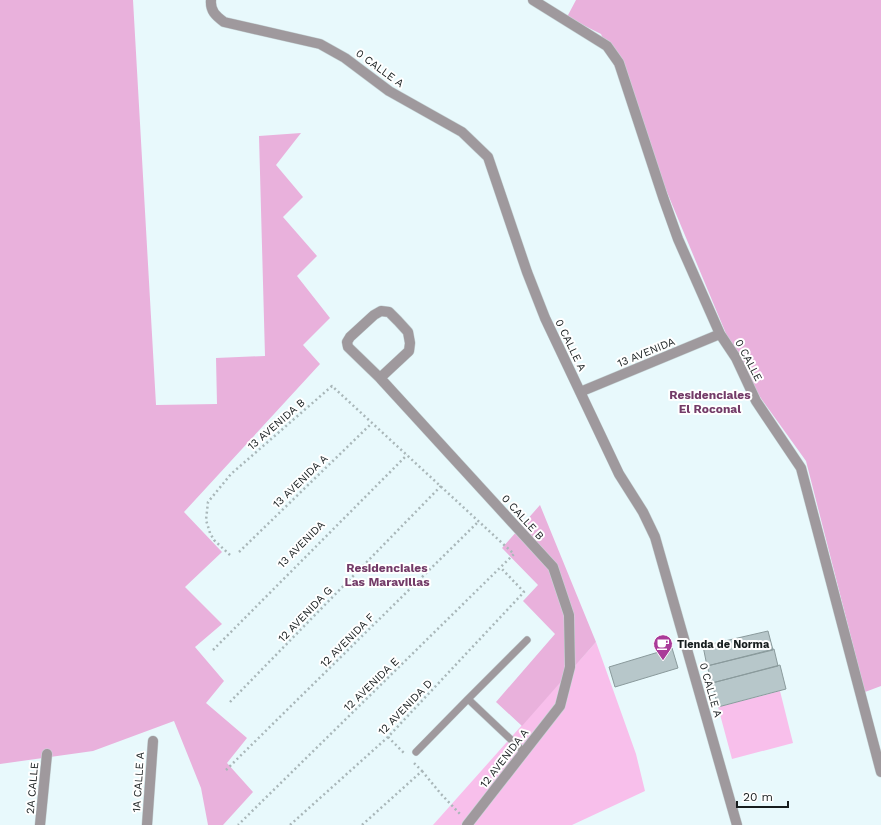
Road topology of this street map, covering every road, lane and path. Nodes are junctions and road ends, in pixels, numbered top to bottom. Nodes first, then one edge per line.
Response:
1 (211, 0) edge
2 (533, 0) edge
3 (720, 334) junction
4 (380, 378) junction
5 (580, 392) junction
6 (372, 423) junction
7 (407, 455) junction
8 (441, 486) junction
9 (479, 521) junction
10 (239, 552) dead end
11 (230, 555) dead end
12 (501, 568) junction
13 (527, 640) dead end
14 (213, 650) dead end
15 (468, 699) junction
16 (230, 702) dead end
17 (560, 706) joint
18 (388, 737) junction
19 (153, 741) dead end
20 (416, 752) dead end
21 (524, 752) junction
22 (47, 754) dead end
23 (409, 758) dead end
24 (413, 762) dead end
25 (226, 770) dead end
26 (422, 771) junction
27 (881, 772) edge
28 (468, 824) edge
29 (40, 825) edge
30 (147, 825) edge
31 (238, 825) edge
32 (290, 825) edge
33 (362, 825) edge
34 (737, 825) edge

1 - 5 street, 0 CALLE A
2 - 3 street, 0 CALLE
3 - 5 street, 13 AVENIDA
3 - 27 street, 0 CALLE
4 - 4 street, 0 CALLE B
4 - 17 street, 0 CALLE B
5 - 34 street, 0 CALLE A
6 - 7 path
6 - 10 path, 13 AVENIDA A
6 - 11 path, 13 AVENIDA B
7 - 8 path
7 - 14 path, 13 AVENIDA
8 - 9 path
8 - 16 path, 12 AVENIDA G
9 - 12 path, 12 AVENIDA E
9 - 25 path, 12 AVENIDA F
12 - 18 path, 12 AVENIDA D
12 - 31 path, 12 AVENIDA E
13 - 15 lane
15 - 20 lane
15 - 21 lane
17 - 21 street, 12 AVENIDA A
18 - 23 path
18 - 32 path, 12 AVENIDA D
19 - 30 street, 1A CALLE A
21 - 28 street, 12 AVENIDA A
22 - 29 street, 2A CALLE
24 - 26 path
26 - 28 path
26 - 33 path

